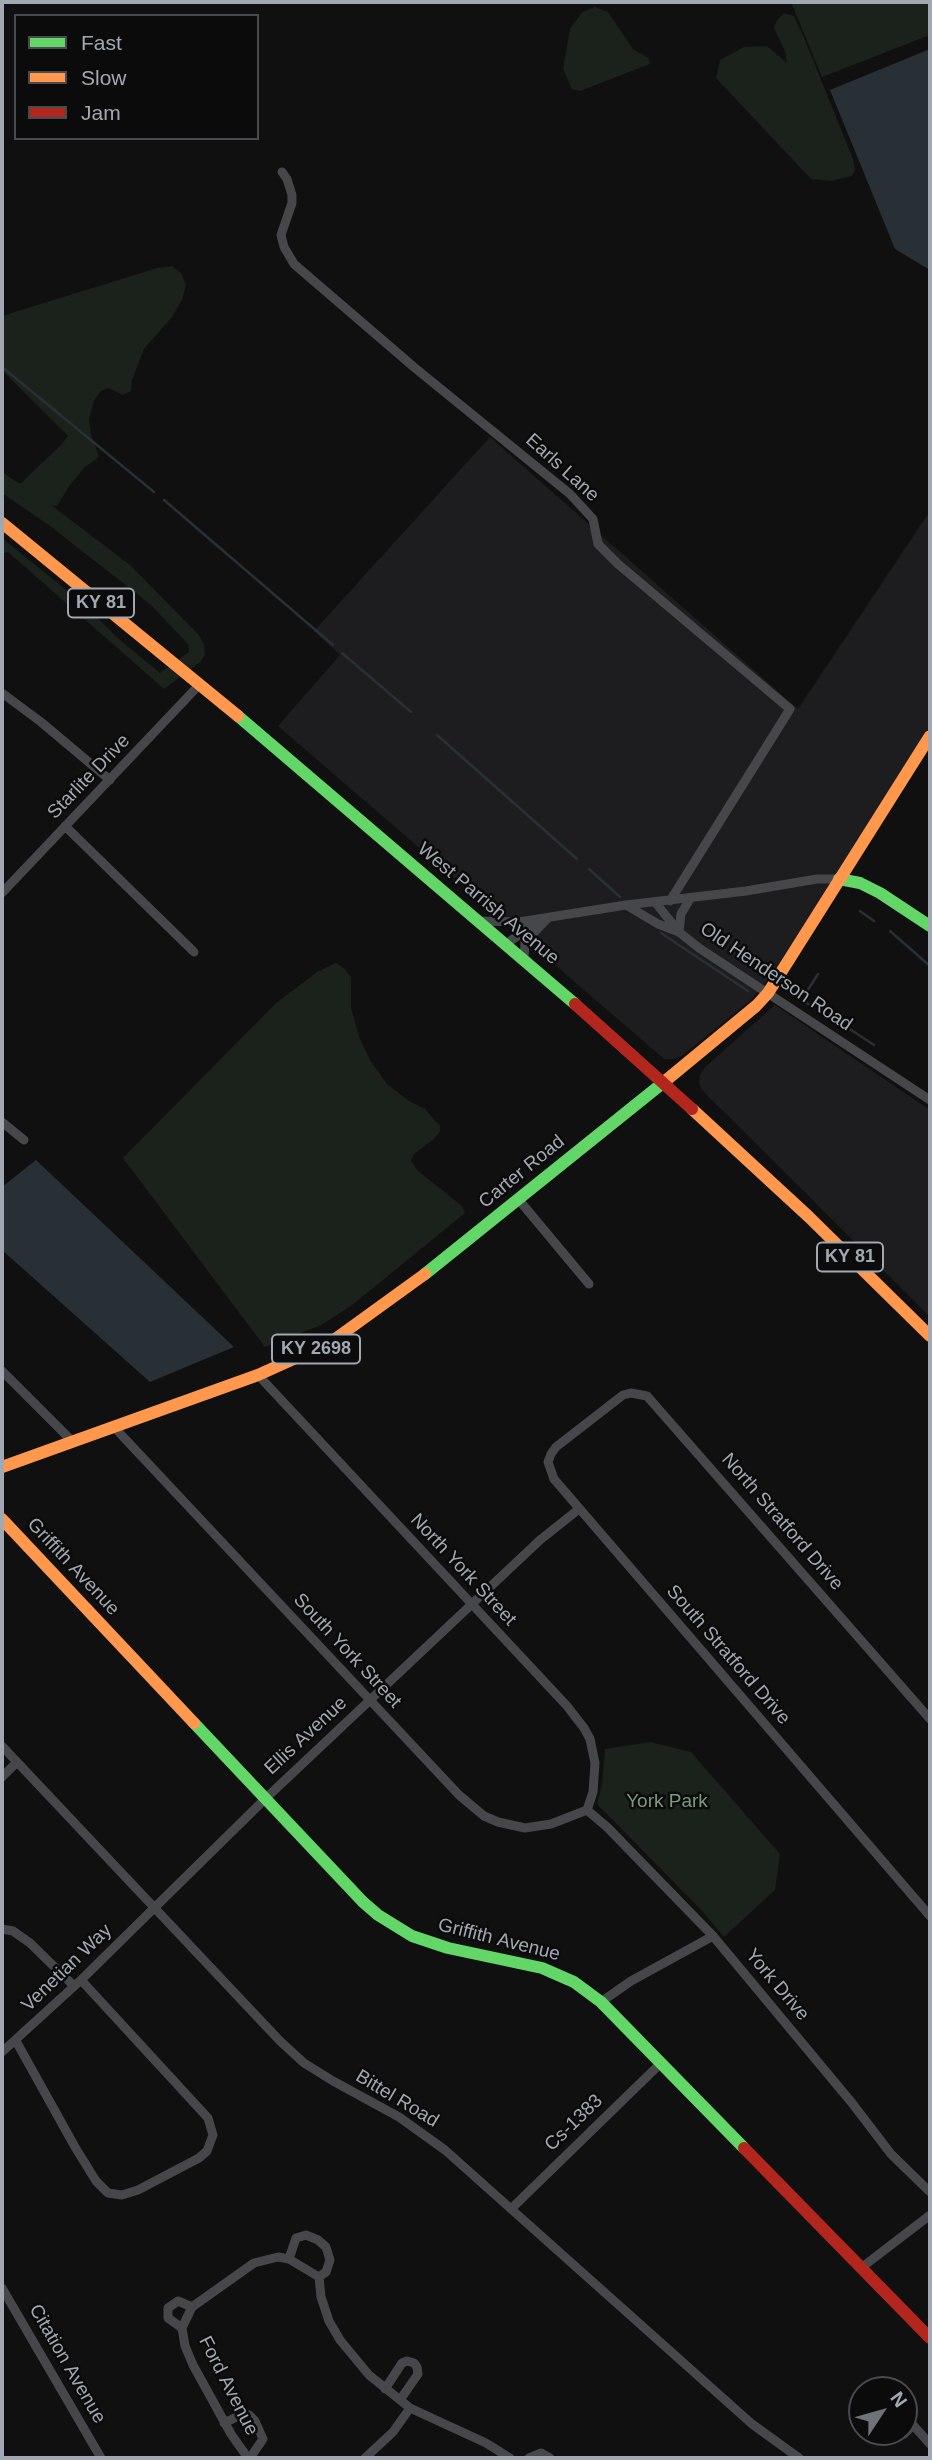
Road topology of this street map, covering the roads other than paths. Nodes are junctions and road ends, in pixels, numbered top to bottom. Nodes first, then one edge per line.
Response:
1 (282, 172) dead end
2 (2, 523) edge
3 (200, 684) junction
4 (2, 693) edge
5 (930, 736) edge
6 (110, 780) junction
7 (65, 827) junction
8 (839, 879) junction
9 (2, 893) edge
10 (690, 899) junction
11 (670, 901) junction
12 (656, 902) junction
13 (626, 905) junction
14 (547, 919) junction
15 (479, 921) junction
16 (930, 926) edge
17 (679, 932) junction
18 (506, 944) junction
19 (194, 952) dead end
20 (524, 959) junction
21 (768, 993) junction
22 (664, 1082) junction
23 (930, 1100) edge
24 (2, 1123) edge
25 (24, 1140) dead end
26 (519, 1199) junction
27 (589, 1284) dead end
28 (930, 1336) edge
29 (2, 1371) edge
30 (258, 1375) junction
31 (593, 1418) joint
32 (114, 1427) junction
33 (73, 1442) junction
34 (2, 1467) edge
35 (579, 1509) junction
36 (2, 1519) edge
37 (472, 1604) junction
38 (369, 1701) junction
39 (930, 1719) edge
40 (2, 1746) edge
41 (17, 1762) junction
42 (2, 1777) edge
43 (265, 1799) junction
44 (587, 1810) junction
45 (155, 1908) junction
46 (930, 1916) edge
47 (2, 1929) edge
48 (713, 1937) junction
49 (78, 1983) junction
50 (601, 2002) junction
51 (16, 2040) junction
52 (2, 2052) edge
53 (661, 2063) junction
54 (930, 2192) edge
55 (511, 2209) junction
56 (930, 2215) edge
57 (289, 2259) junction
58 (861, 2268) junction
59 (319, 2277) junction
60 (2, 2288) edge
61 (192, 2307) junction
62 (182, 2329) junction
63 (930, 2338) edge
64 (385, 2389) junction
65 (400, 2400) junction
66 (410, 2408) junction
67 (224, 2423) junction
68 (918, 2431) edge
69 (930, 2444) edge
70 (101, 2458) edge
71 (249, 2458) edge
72 (365, 2458) edge
73 (510, 2458) edge
74 (529, 2458) edge
75 (550, 2458) edge
76 (799, 2458) edge

1 - 11 street, Earls Lane
2 - 3 main road, West Parrish Avenue / KY 81
3 - 6 street, Starlite Drive
3 - 15 main road, West Parrish Avenue / KY 81
4 - 6 street
5 - 8 main road, Carter Road
6 - 7 street, Starlite Drive
7 - 9 street, Starlite Drive
7 - 19 street
8 - 10 street
8 - 16 main road
8 - 21 main road, Carter Road
10 - 11 street
10 - 17 street
11 - 12 street
12 - 13 street
12 - 17 street, Old Henderson Road
13 - 14 street
13 - 17 street
14 - 15 street
14 - 18 street
14 - 20 street
15 - 18 main road, West Parrish Avenue / KY 81
17 - 21 street, Old Henderson Road
18 - 20 main road, West Parrish Avenue / KY 81
20 - 22 main road, West Parrish Avenue / KY 81
21 - 22 main road, Carter Road
21 - 23 street, Old Henderson Road
22 - 26 main road, Carter Road / KY 2698
22 - 28 main road, West Parrish Avenue / KY 81
24 - 25 street
26 - 27 street
26 - 30 main road, Carter Road / KY 2698
29 - 33 street
30 - 32 main road, Carter Road / KY 2698
30 - 37 street, North York Street
31 - 35 street, South Stratford Drive
31 - 39 street, North Stratford Drive
32 - 33 main road, Carter Road / KY 2698
32 - 38 street, South York Street
33 - 34 main road, Carter Road / KY 2698
35 - 37 street, Ellis Avenue
35 - 46 street, South Stratford Drive
36 - 43 main road, Griffith Avenue
37 - 38 street, Ellis Avenue
37 - 44 street, North York Street
38 - 43 street, Ellis Avenue
38 - 44 street, South York Street
40 - 41 street, Bittel Road
41 - 42 street
41 - 45 street, Bittel Road
43 - 45 street, Ellis Avenue
43 - 50 main road, Griffith Avenue
44 - 48 street, York Drive
45 - 49 street, Venetian Way
45 - 55 street, Bittel Road
47 - 49 street
48 - 50 street
48 - 54 street, York Drive
49 - 51 street, Venetian Way
49 - 51 street
50 - 53 main road, Griffith Avenue
51 - 52 street, Venetian Way
53 - 55 street, Cs-1383
53 - 58 main road, Griffith Avenue
55 - 76 street, Bittel Road
56 - 58 street
57 - 59 street
57 - 59 street
57 - 61 street
58 - 63 main road, Griffith Avenue
59 - 64 street
60 - 70 street, Citation Avenue
61 - 62 street, Ford Avenue
61 - 62 street
62 - 67 street, Ford Avenue
64 - 65 street
64 - 65 street
65 - 66 street
66 - 72 street
66 - 73 street
67 - 71 street, Ford Avenue
67 - 71 street
68 - 69 street
74 - 75 street

